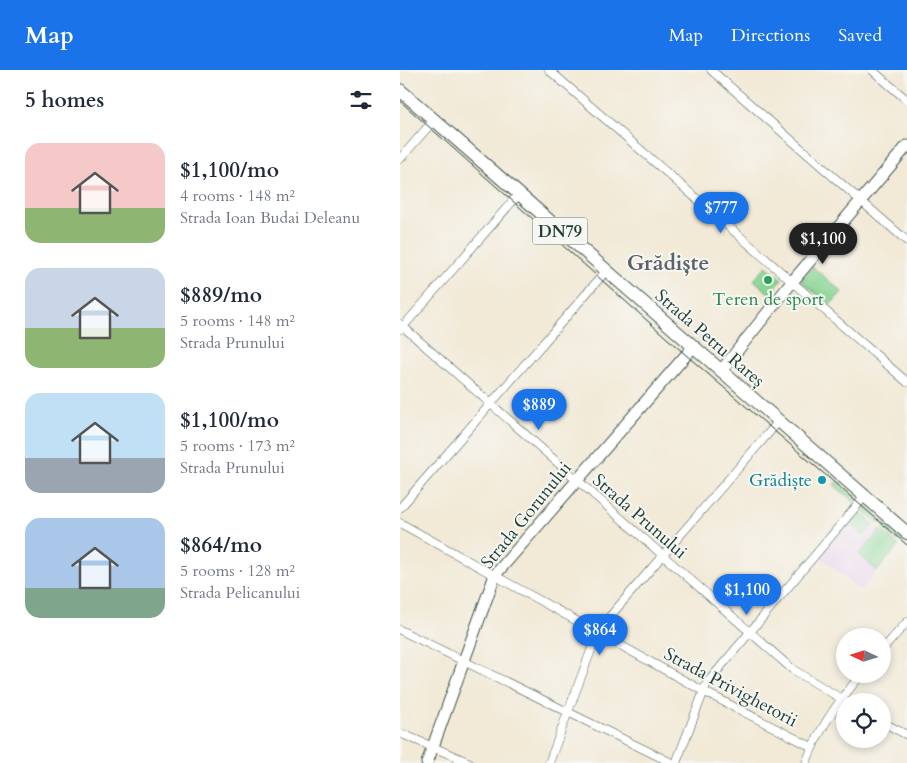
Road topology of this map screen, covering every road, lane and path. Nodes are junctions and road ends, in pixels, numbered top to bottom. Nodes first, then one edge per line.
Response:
1 (549, 70) edge
2 (711, 70) edge
3 (872, 70) edge
4 (400, 90) edge
5 (907, 100) edge
6 (434, 120) junction
7 (907, 146) edge
8 (400, 159) edge
9 (518, 195) junction
10 (860, 200) junction
11 (907, 241) edge
12 (606, 271) junction
13 (792, 282) junction
14 (401, 327) edge
15 (693, 347) junction
16 (721, 371) junction
17 (907, 382) edge
18 (490, 404) junction
19 (779, 421) junction
20 (576, 480) junction
21 (865, 496) junction
22 (400, 508) edge
23 (400, 523) edge
24 (907, 533) edge
25 (662, 555) junction
26 (495, 575) junction
27 (907, 622) edge
28 (400, 630) edge
29 (749, 631) junction
30 (597, 633) junction
31 (891, 640) edge
32 (465, 662) junction
33 (703, 691) junction
34 (836, 696) edge
35 (836, 711) edge
36 (567, 713) junction
37 (891, 727) edge
38 (400, 733) edge
39 (907, 735) edge
40 (812, 747) junction
41 (433, 748) junction
42 (427, 763) edge
43 (470, 763) edge
44 (550, 763) edge
45 (674, 763) edge
46 (806, 763) edge

1 - 13 street
2 - 10 street
3 - 5 street
4 - 6 main road, Strada Petru Rareș / DN79
6 - 8 street
6 - 9 main road, Strada Petru Rareș / DN79
7 - 10 street
9 - 12 main road, Strada Petru Rareș / DN79
9 - 14 street
10 - 11 street
10 - 13 street
12 - 15 main road, Strada Petru Rareș / DN79
12 - 18 street
13 - 16 street
13 - 17 street
14 - 18 street, Strada Prunului
15 - 16 main road, Strada Petru Rareș / DN79
15 - 20 street, Strada Gorunului
16 - 19 main road, Strada Petru Rareș / DN79
18 - 20 street, Strada Prunului
18 - 22 street
19 - 21 main road, Strada Petru Rareș / DN79
19 - 25 street
20 - 25 street, Strada Prunului
20 - 26 street, Strada Gorunului
21 - 24 main road, Strada Petru Rareș / DN79
21 - 29 street
23 - 26 street, Strada Privighetorii
25 - 29 street, Strada Prunului
25 - 30 street
26 - 30 street, Strada Privighetorii
26 - 32 street, Strada Gorunului
27 - 31 street
28 - 32 street
29 - 33 street
29 - 34 street, Strada Prunului
30 - 33 street, Strada Privighetorii
30 - 36 street
32 - 36 street
32 - 41 street, Strada Gorunului
33 - 40 street, Strada Privighetorii
33 - 45 street
35 - 40 street
36 - 44 street
36 - 45 street
37 - 39 street
38 - 41 street
40 - 46 street
41 - 42 street, Strada Gorunului
41 - 43 street

